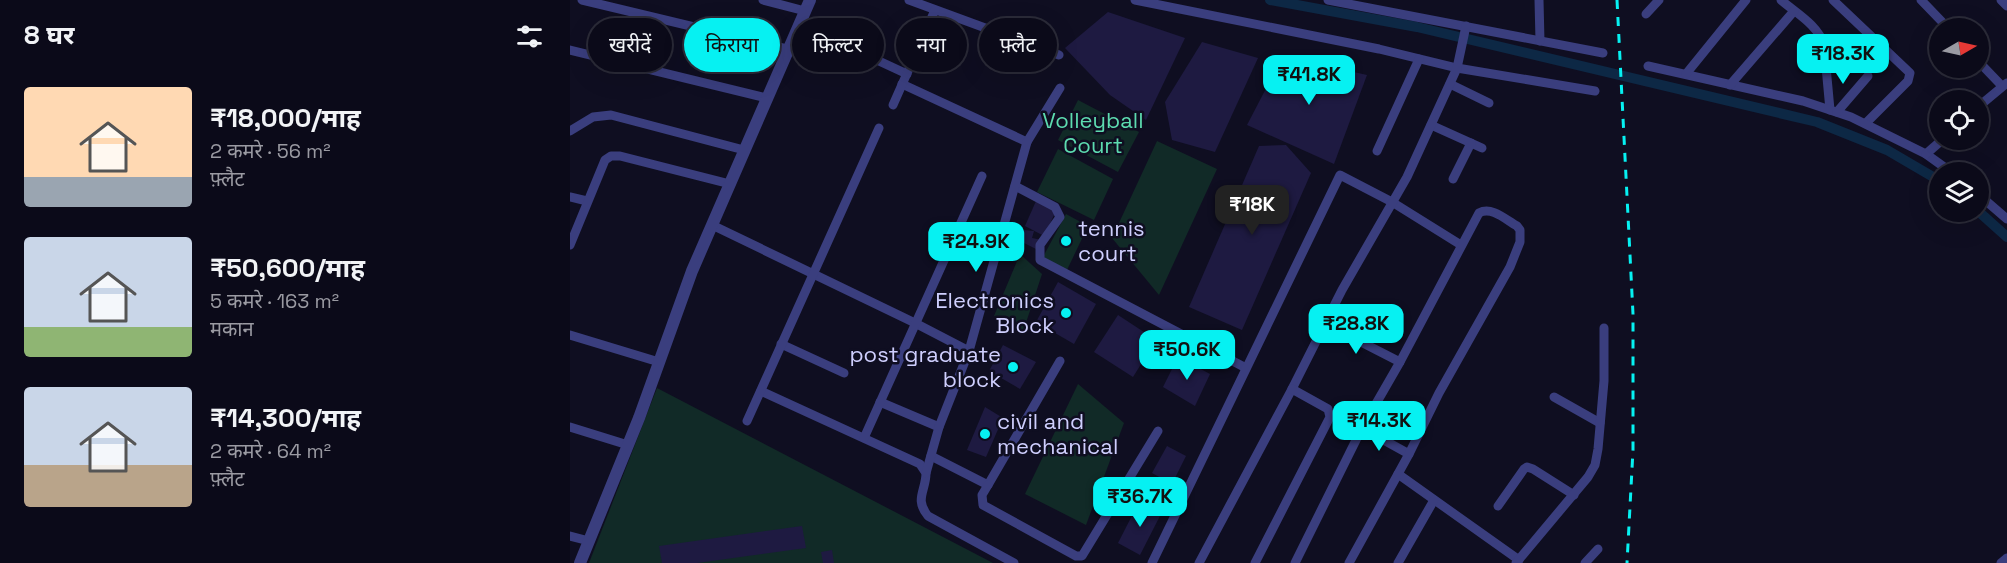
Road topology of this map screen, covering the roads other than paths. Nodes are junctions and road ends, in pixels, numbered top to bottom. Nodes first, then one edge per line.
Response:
1 (582, 0) edge
2 (763, 0) edge
3 (909, 0) edge
4 (1135, 0) edge
5 (1328, 0) edge
6 (1539, 0) edge
7 (1659, 0) edge
8 (1746, 0) edge
9 (1781, 0) edge
10 (1833, 0) edge
11 (1921, 0) edge
12 (2001, 0) edge
13 (807, 5) edge
14 (2007, 6) edge
15 (935, 10) junction
16 (1794, 11) junction
17 (1646, 14) dead end
18 (1938, 18) edge
19 (1465, 31) junction
20 (1540, 41) junction
21 (788, 49) junction
22 (570, 50) edge
23 (1603, 53) dead end
24 (1059, 55) dead end
25 (1419, 59) junction
26 (884, 63) edge
27 (1648, 66) dead end
28 (1457, 68) junction
29 (1989, 70) edge
30 (907, 74) junction
31 (1686, 74) junction
32 (1868, 76) dead end
33 (902, 84) junction
34 (1450, 84) junction
35 (2005, 84) edge
36 (1730, 85) junction
37 (1060, 88) dead end
38 (1595, 91) dead end
39 (767, 98) junction
40 (1989, 98) edge
41 (1489, 103) dead end
42 (893, 105) dead end
43 (1834, 111) junction
44 (1866, 123) junction
45 (1431, 125) junction
46 (879, 128) dead end
47 (570, 131) edge
48 (1027, 142) junction
49 (1471, 143) junction
50 (1482, 148) dead end
51 (744, 150) junction
52 (1931, 150) edge
53 (1377, 151) dead end
54 (1926, 154) junction
55 (1938, 162) edge
56 (982, 176) dead end
57 (1453, 179) dead end
58 (730, 184) junction
59 (1015, 186) junction
60 (570, 197) edge
61 (587, 201) junction
62 (1392, 202) junction
63 (1989, 203) edge
64 (2007, 219) edge
65 (712, 225) junction
66 (570, 244) edge
67 (1461, 245) junction
68 (814, 275) junction
69 (915, 323) junction
70 (1324, 323) junction
71 (1604, 328) dead end
72 (570, 335) edge
73 (781, 344) junction
74 (969, 351) junction
75 (1060, 361) dead end
76 (659, 362) junction
77 (1400, 363) junction
78 (1246, 368) junction
79 (844, 372) dead end
80 (1292, 390) junction
81 (761, 391) junction
82 (1554, 396) dead end
83 (880, 402) junction
84 (747, 421) dead end
85 (1600, 423) junction
86 (570, 427) edge
87 (939, 427) junction
88 (1362, 428) junction
89 (1158, 431) dead end
90 (864, 438) junction
91 (628, 445) junction
92 (1409, 454) junction
93 (931, 456) junction
94 (926, 473) junction
95 (1398, 474) junction
96 (988, 485) junction
97 (1574, 495) junction
98 (1434, 500) junction
99 (1498, 506) dead end
100 (570, 536) edge
101 (589, 541) junction
102 (1598, 549) dead end
103 (2007, 558) edge
104 (1517, 561) edge
105 (580, 563) edge
106 (1014, 563) edge
107 (1152, 563) edge
108 (1199, 563) edge
109 (1255, 563) edge
110 (1295, 563) edge
111 (1349, 563) edge
112 (1398, 563) edge
113 (1585, 563) edge
114 (2001, 563) edge

1 - 21 street
2 - 13 street
3 - 15 street
4 - 25 street
5 - 19 street
6 - 20 street
7 - 17 street
8 - 31 street
9 - 16 street
10 - 44 street
11 - 18 street
12 - 14 street
13 - 21 street
15 - 24 street
15 - 30 street
16 - 36 street
16 - 43 street
19 - 20 street
19 - 28 street
20 - 23 street
21 - 39 street
22 - 39 street
25 - 28 street
25 - 53 street
26 - 30 street
27 - 31 street
28 - 34 street
28 - 38 street
29 - 35 street
30 - 33 street
31 - 36 street
32 - 43 street
33 - 42 street
33 - 48 street
34 - 41 street
34 - 45 street
35 - 40 street
36 - 43 street
37 - 48 street
39 - 51 street
43 - 44 street
44 - 54 street
45 - 49 street
45 - 62 street
46 - 68 street
47 - 51 street
48 - 59 street
49 - 50 street
49 - 57 street
51 - 58 street
52 - 54 street
54 - 55 street
56 - 69 street
58 - 61 street
58 - 65 street
59 - 74 street
59 - 78 street
60 - 61 street
61 - 66 street
62 - 67 street
62 - 70 street
62 - 78 street
63 - 64 street
65 - 68 street
65 - 76 street
67 - 77 street
67 - 92 street
68 - 69 street
68 - 73 street
69 - 74 street
69 - 83 street
70 - 77 street
70 - 80 street
71 - 85 street
72 - 76 street
73 - 79 street
73 - 81 street
74 - 87 street
75 - 96 street
76 - 91 street
77 - 88 street
78 - 107 street
80 - 108 street
80 - 109 street
81 - 84 street
81 - 90 street
82 - 85 street
83 - 87 street
83 - 90 street
85 - 97 street
86 - 91 street
87 - 93 street
88 - 92 street
88 - 110 street
89 - 96 street
90 - 94 street
91 - 101 street
92 - 95 street
93 - 94 street
93 - 96 street
94 - 106 street
95 - 98 street
95 - 111 street
97 - 99 street
97 - 104 street
98 - 104 street
98 - 112 street
100 - 101 street
101 - 105 street
102 - 113 street
103 - 114 street

